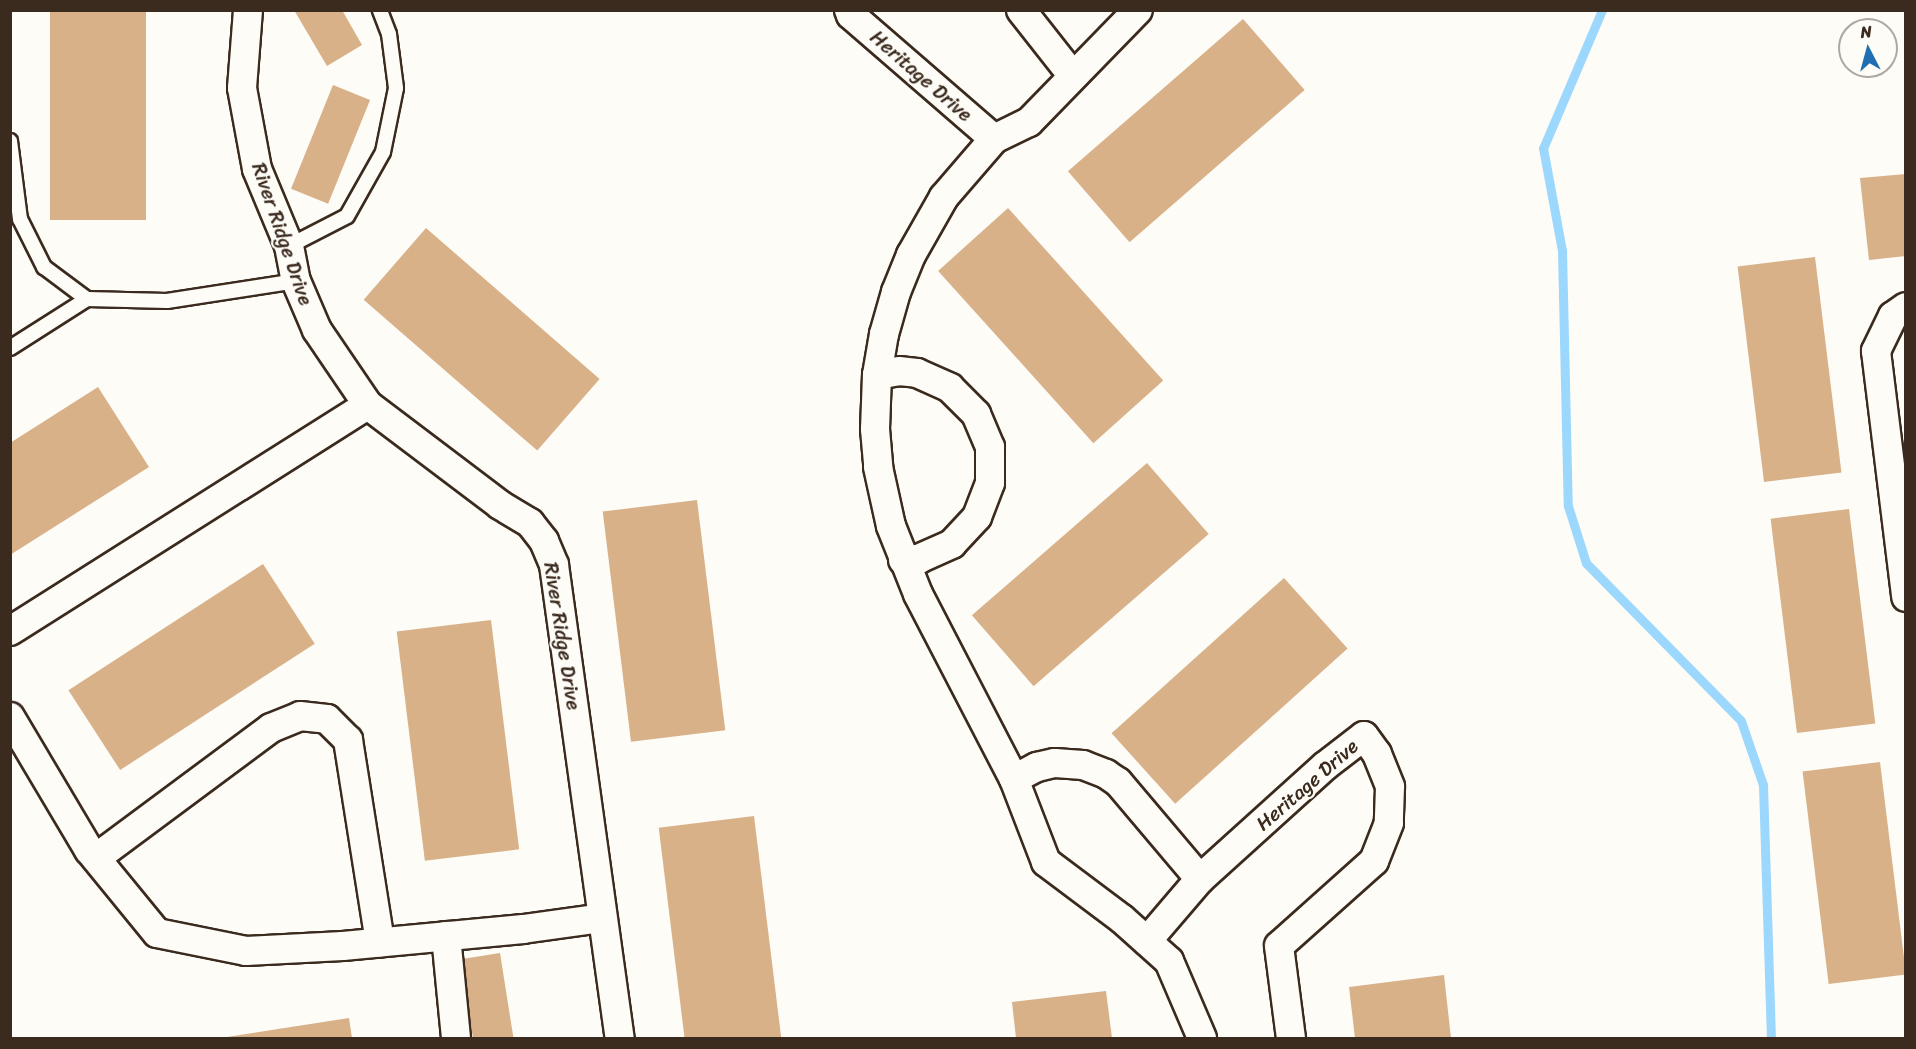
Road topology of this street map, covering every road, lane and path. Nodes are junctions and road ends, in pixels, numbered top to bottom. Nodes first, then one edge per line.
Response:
1 (248, 10) edge
2 (380, 10) edge
3 (849, 10) edge
4 (1021, 10) edge
5 (1138, 10) edge
6 (1073, 76) junction
7 (994, 139) junction
8 (10, 141) edge
9 (289, 246) junction
10 (296, 281) junction
11 (87, 299) junction
12 (1905, 307) edge
13 (10, 348) edge
14 (877, 375) junction
15 (368, 405) junction
16 (903, 560) junction
17 (1905, 597) edge
18 (10, 631) edge
19 (10, 717) edge
20 (1014, 779) junction
21 (96, 858) junction
22 (1200, 879) junction
23 (602, 918) junction
24 (446, 936) junction
25 (1146, 941) junction
26 (380, 942) junction
27 (456, 1038) edge
28 (620, 1038) edge
29 (1202, 1038) edge
30 (1291, 1038) edge

1 - 9 street, River Ridge Drive
2 - 9 lane
3 - 7 street, Heritage Drive
4 - 6 street
5 - 6 street
6 - 7 street
7 - 14 street
8 - 11 lane
9 - 10 street, River Ridge Drive
10 - 11 lane
10 - 15 street, River Ridge Drive
11 - 13 lane
12 - 17 street
14 - 16 street
14 - 16 street
15 - 18 street
15 - 23 street, River Ridge Drive
16 - 20 street
19 - 21 street
20 - 22 street
20 - 25 street
21 - 26 street
21 - 26 street
22 - 25 street, Heritage Drive
22 - 30 street, Heritage Drive
23 - 24 street
23 - 28 street, River Ridge Drive
24 - 26 street
24 - 27 street
25 - 29 street

